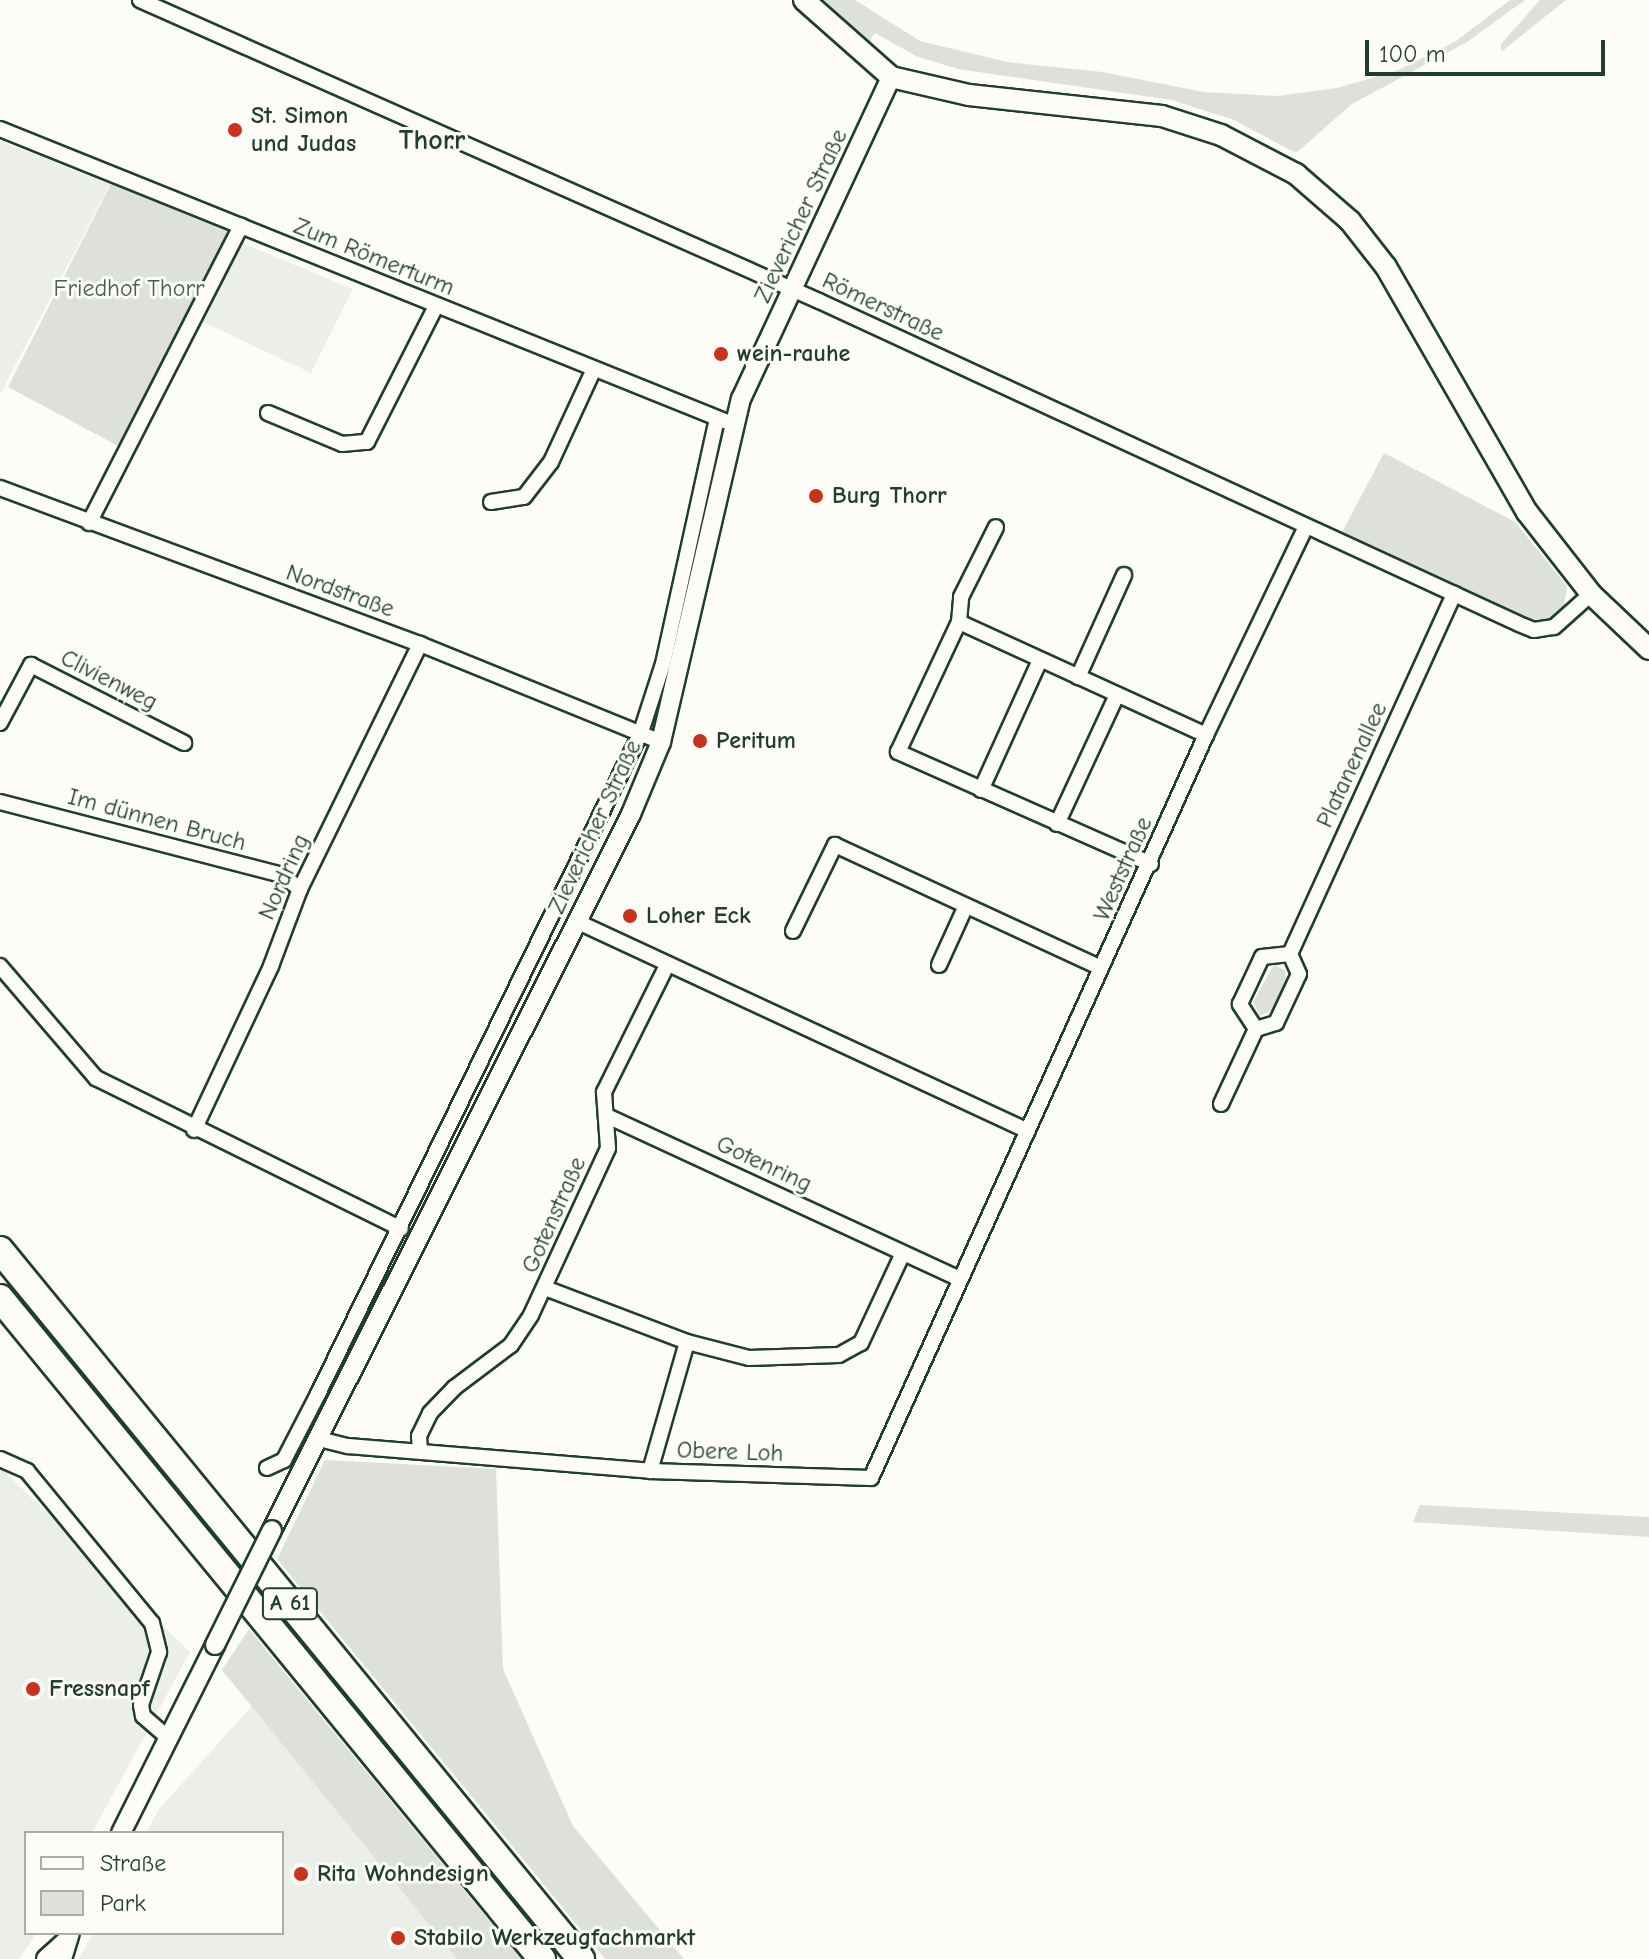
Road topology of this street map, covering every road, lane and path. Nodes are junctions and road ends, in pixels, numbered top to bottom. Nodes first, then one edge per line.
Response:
1 (140, 0) edge
2 (804, 0) edge
3 (891, 77) junction
4 (0, 129) edge
5 (241, 226) junction
6 (793, 290) junction
7 (436, 306) junction
8 (594, 369) junction
9 (268, 413) dead end
10 (725, 421) junction
11 (0, 488) edge
12 (491, 502) dead end
13 (89, 523) junction
14 (996, 527) dead end
15 (1305, 528) junction
16 (1124, 575) dead end
17 (1454, 594) junction
18 (1591, 594) junction
19 (959, 622) junction
20 (420, 644) junction
21 (1649, 649) edge
22 (1040, 660) junction
23 (1078, 677) junction
24 (1117, 695) junction
25 (0, 723) edge
26 (641, 732) junction
27 (1206, 735) junction
28 (661, 742) junction
29 (184, 743) dead end
30 (981, 790) junction
31 (0, 802) edge
32 (1057, 824) junction
33 (1151, 864) junction
34 (300, 889) junction
35 (965, 908) junction
36 (578, 922) junction
37 (793, 931) dead end
38 (1290, 954) junction
39 (667, 965) junction
40 (939, 965) dead end
41 (0, 966) edge
42 (1101, 968) junction
43 (1256, 1029) junction
44 (1221, 1104) dead end
45 (607, 1116) junction
46 (194, 1130) junction
47 (1028, 1131) junction
48 (401, 1229) junction
49 (983, 1230) joint
50 (0, 1250) edge
51 (903, 1253) junction
52 (960, 1279) junction
53 (545, 1288) junction
54 (0, 1298) edge
55 (687, 1342) junction
56 (319, 1439) junction
57 (420, 1451) junction
58 (0, 1459) edge
59 (267, 1468) dead end
60 (650, 1471) junction
61 (169, 1739) junction
62 (122, 1831) edge
63 (66, 1944) edge
64 (46, 1959) edge
65 (542, 1959) edge
66 (581, 1959) edge

1 - 6 street, Römerstraße
2 - 3 main road
3 - 6 street, Zievericher Straße
3 - 18 main road
4 - 5 street, Zum Römerturm
5 - 7 street, Zum Römerturm
5 - 13 street
6 - 10 street, Zievericher Straße
6 - 15 street, Römerstraße
7 - 8 street, Zum Römerturm
7 - 9 street
8 - 10 street, Zum Römerturm
8 - 12 street
10 - 26 street, Zievericher Straße
10 - 28 street, Zievericher Straße
11 - 13 street, Nordstraße
13 - 20 street, Nordstraße
14 - 19 street
15 - 17 street, Römerstraße
15 - 27 street, Weststraße
16 - 23 street
17 - 18 street, Römerstraße
17 - 38 street, Platanenallee
18 - 21 main road
19 - 22 street
19 - 30 street
20 - 26 street, Nordstraße
20 - 34 street, Nordring
22 - 23 street
22 - 30 street
23 - 24 street
24 - 27 street
24 - 32 street
25 - 29 street, Clivienweg
26 - 28 street, Nordstraße
26 - 48 street, Zievericher Straße
27 - 33 street, Weststraße
28 - 36 street, Zievericher Straße
30 - 32 street
31 - 34 street, Im dünnen Bruch
32 - 33 street
33 - 42 street, Weststraße
34 - 46 street, Nordring
35 - 37 street
35 - 40 street
35 - 42 street
36 - 39 street
36 - 56 street, Zievericher Straße
38 - 43 street, Platanenallee
38 - 43 street
39 - 45 street, Gotenstraße
39 - 47 street
41 - 46 street
42 - 47 street, Weststraße
43 - 44 street, Platanenallee
45 - 51 street, Gotenring
45 - 53 street, Gotenstraße
46 - 48 street
47 - 49 street, Weststraße
48 - 59 street, Zievericher Straße
49 - 52 street, Obere Loh
50 - 66 highway, A 61
51 - 52 street, Gotenring
51 - 55 street
52 - 60 street, Obere Loh
53 - 55 street
53 - 57 street, Gotenstraße
54 - 65 highway, A 61
55 - 60 street
56 - 57 street, Obere Loh
56 - 61 street, Zievericher Straße, bridge
57 - 60 street, Obere Loh
58 - 61 street
61 - 62 street, Zievericher Straße
63 - 64 street

